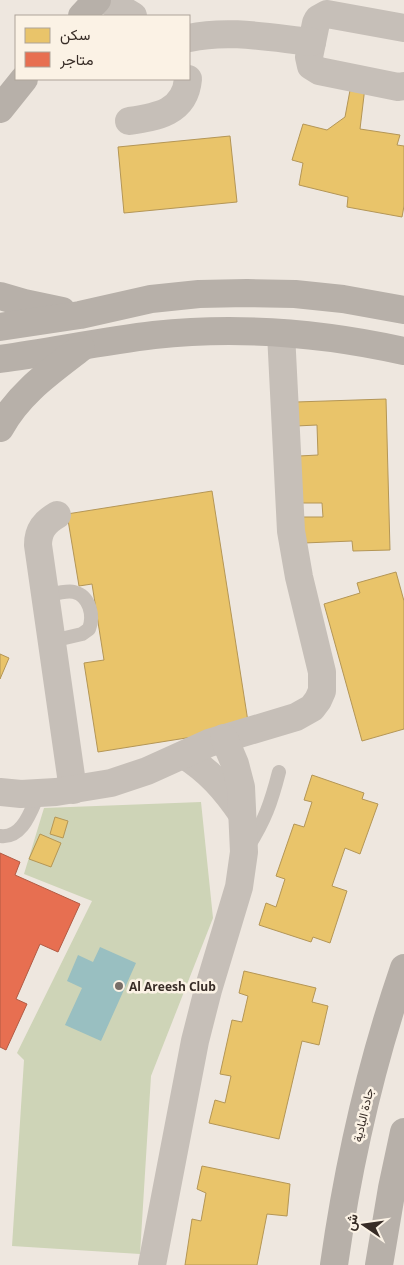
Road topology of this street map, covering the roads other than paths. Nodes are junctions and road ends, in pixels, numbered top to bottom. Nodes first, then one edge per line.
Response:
1 (97, 0) edge
2 (107, 0) edge
3 (83, 15) edge
4 (131, 15) edge
5 (404, 28) edge
6 (190, 38) edge
7 (312, 42) junction
8 (23, 80) edge
9 (188, 80) edge
10 (404, 86) edge
11 (0, 109) edge
12 (129, 121) dead end
13 (0, 296) edge
14 (404, 310) edge
15 (80, 315) junction
16 (0, 327) edge
17 (281, 333) junction
18 (84, 346) junction
19 (404, 351) edge
20 (0, 359) edge
21 (0, 428) edge
22 (58, 515) dead end
23 (46, 596) junction
24 (52, 641) junction
25 (224, 738) junction
26 (184, 755) junction
27 (279, 772) dead end
28 (73, 790) junction
29 (0, 792) edge
30 (39, 793) junction
31 (243, 815) junction
32 (0, 836) edge
33 (244, 852) junction
34 (404, 968) edge
35 (404, 1132) edge
36 (152, 1265) edge
37 (334, 1265) edge
38 (379, 1265) edge

1 - 3 street
2 - 4 street
5 - 7 street
6 - 7 street
7 - 10 street
8 - 11 street
9 - 12 street
13 - 15 street
14 - 15 street
15 - 16 street
17 - 18 street
17 - 19 street
17 - 25 street
18 - 20 street
18 - 21 street
22 - 23 street
23 - 24 street
23 - 24 lane
24 - 28 street
25 - 26 street
25 - 31 street
26 - 28 street
26 - 31 street
27 - 33 lane
28 - 30 street
29 - 30 street
30 - 32 lane
31 - 33 street
33 - 36 street
34 - 37 street, جادة البادية
35 - 38 street

